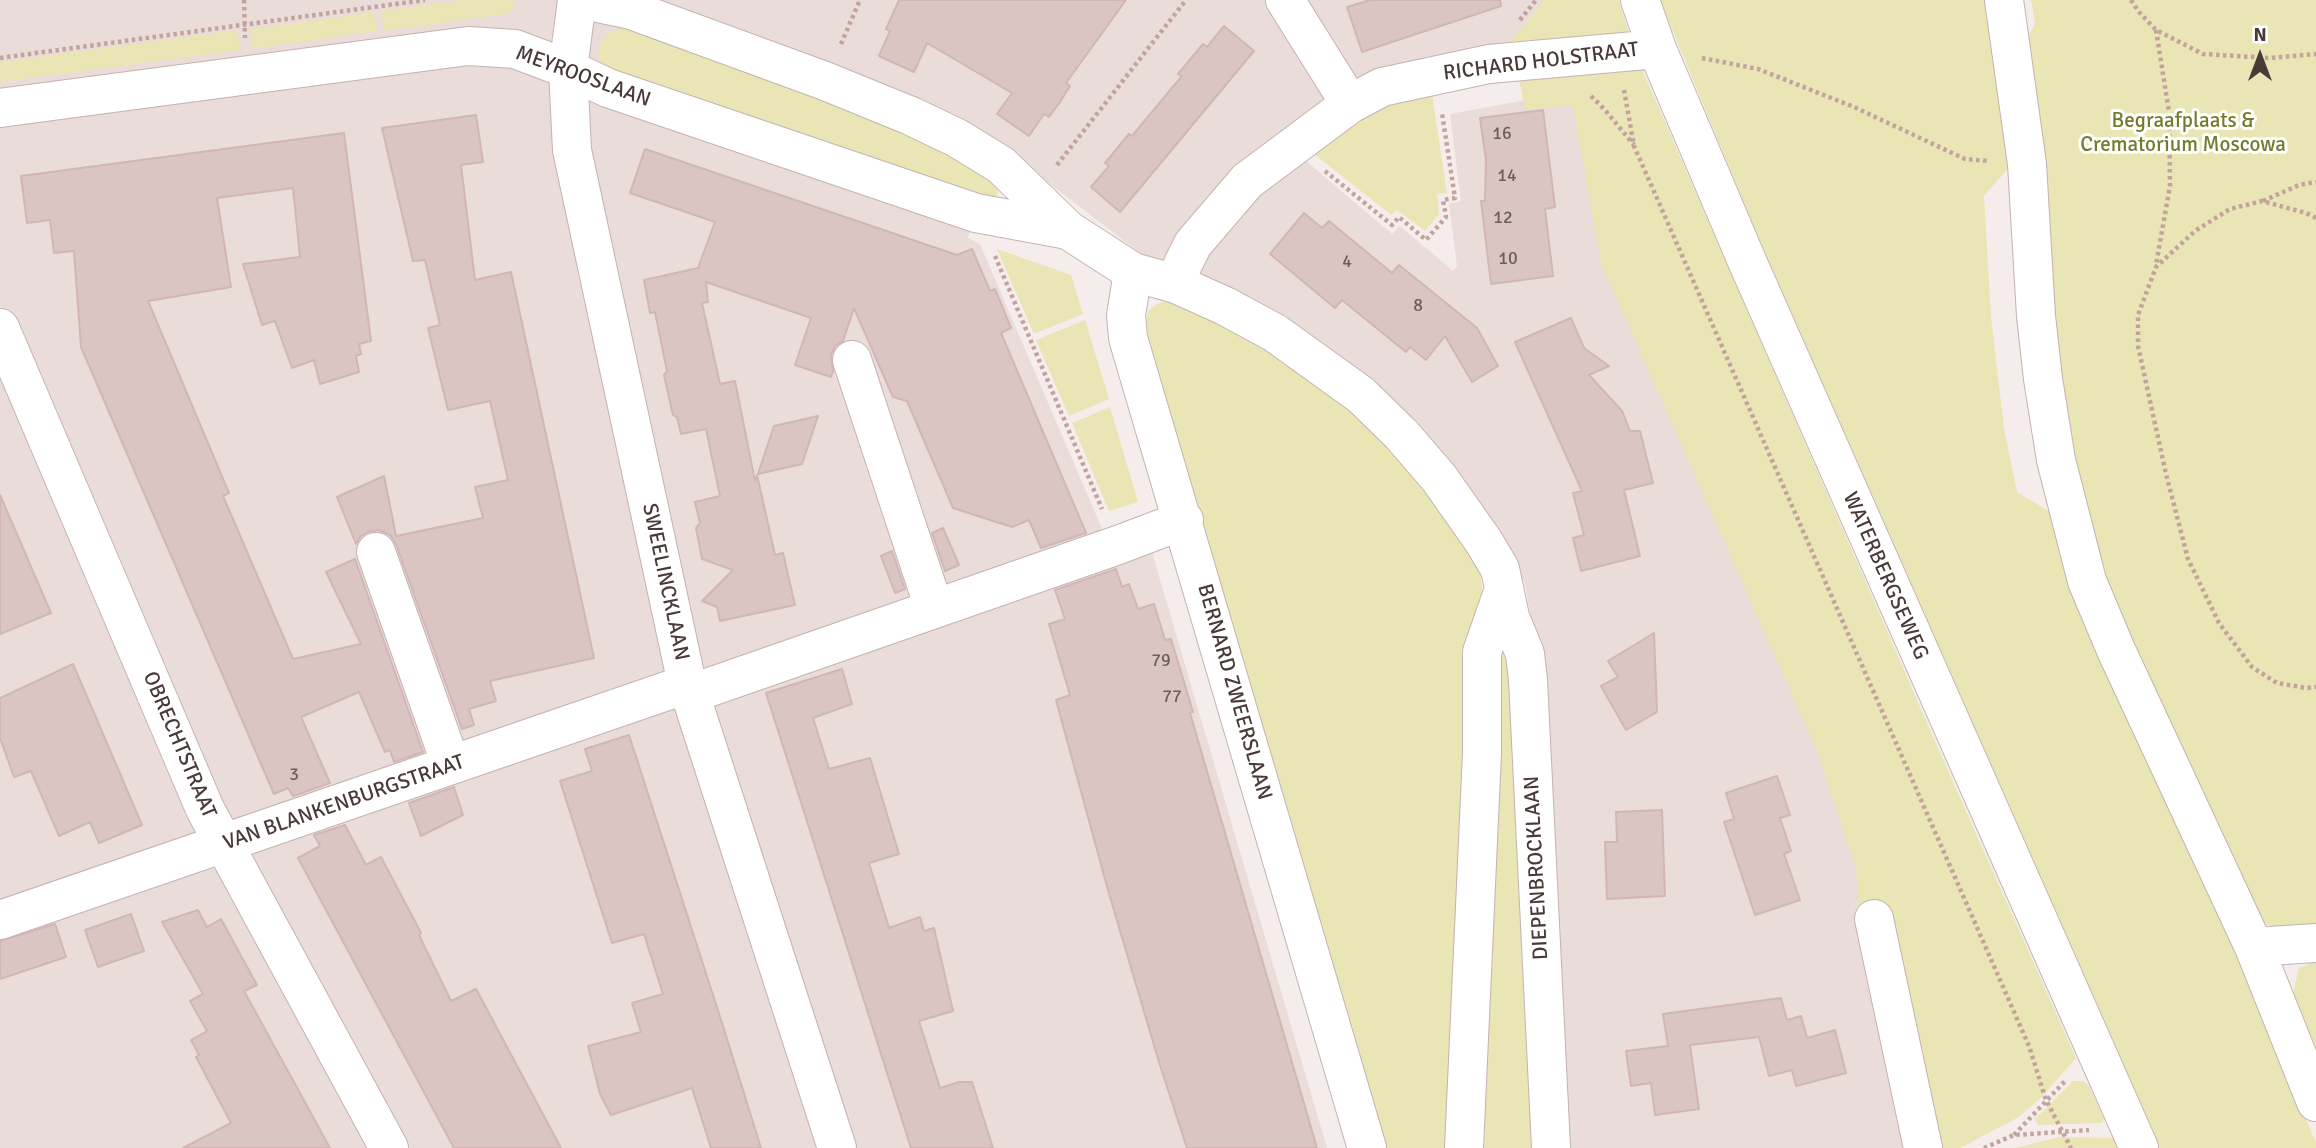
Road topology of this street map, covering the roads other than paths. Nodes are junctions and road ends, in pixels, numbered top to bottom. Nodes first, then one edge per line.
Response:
1 (577, 0) edge
2 (583, 0) edge
3 (1284, 0) edge
4 (1640, 0) edge
5 (2004, 0) edge
6 (1657, 49) junction
7 (568, 69) junction
8 (1350, 104) junction
9 (0, 108) edge
10 (1068, 230) junction
11 (1133, 272) junction
12 (1176, 284) junction
13 (0, 328) edge
14 (852, 360) dead end
15 (1184, 520) junction
16 (376, 552) dead end
17 (1503, 592) junction
18 (934, 608) junction
19 (689, 689) junction
20 (451, 765) junction
21 (223, 845) junction
22 (1874, 919) dead end
23 (0, 920) edge
24 (2316, 943) edge
25 (2254, 947) junction
26 (2316, 1102) edge
27 (2134, 1138) edge
28 (389, 1148) edge
29 (837, 1148) edge
30 (1367, 1148) edge
31 (1464, 1148) edge
32 (1551, 1148) edge
33 (1923, 1148) edge

1 - 7 street, SWEELINCKLAAN
2 - 10 street, MEYROOSLAAN
3 - 8 street
4 - 6 street, WATERBERGSEWEG
5 - 25 street
6 - 8 street, RICHARD HOLSTRAAT
6 - 27 street, WATERBERGSEWEG
7 - 9 street, MEYROOSLAAN
7 - 10 street, MEYROOSLAAN
7 - 19 street, SWEELINCKLAAN
8 - 12 street, RICHARD HOLSTRAAT
10 - 11 street, MEYROOSLAAN
11 - 12 street, DIEPENBROCKLAAN
11 - 15 street, BERNARD ZWEERSLAAN
12 - 17 street, DIEPENBROCKLAAN
13 - 21 street, OBRECHTSTRAAT
14 - 18 street
15 - 18 street, VAN BLANKENBURGSTRAAT
15 - 30 street, BERNARD ZWEERSLAAN
16 - 20 street
17 - 31 street
17 - 32 street, DIEPENBROCKLAAN
18 - 19 street, VAN BLANKENBURGSTRAAT
19 - 20 street, VAN BLANKENBURGSTRAAT
19 - 29 street, SWEELINCKLAAN
20 - 21 street, VAN BLANKENBURGSTRAAT
21 - 23 street, VAN BLANKENBURGSTRAAT
21 - 28 street, OBRECHTSTRAAT
22 - 33 street
24 - 25 street
25 - 26 street

